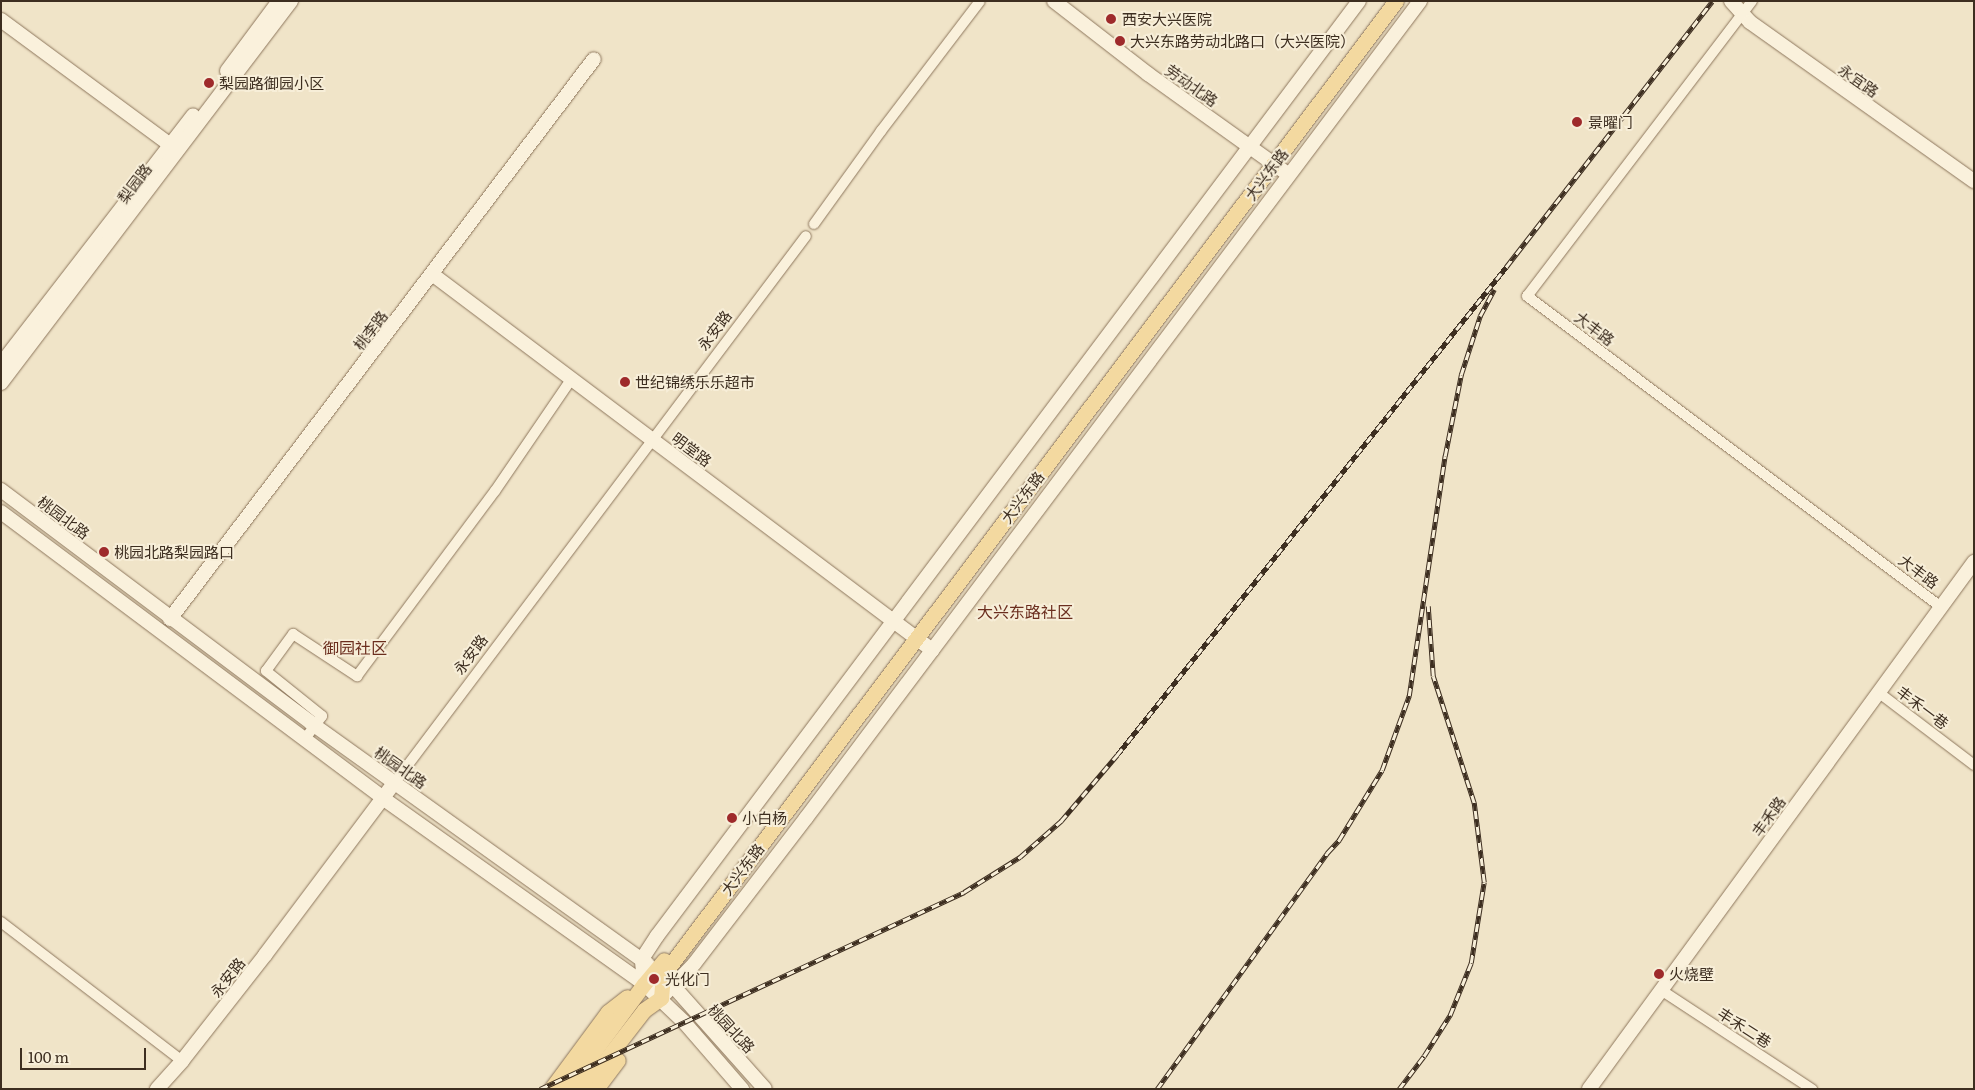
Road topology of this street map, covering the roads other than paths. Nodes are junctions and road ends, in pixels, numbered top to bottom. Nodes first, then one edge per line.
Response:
1 (279, 1) edge
2 (291, 1) edge
3 (980, 1) edge
4 (1054, 1) edge
5 (1359, 1) edge
6 (1384, 1) edge
7 (1396, 1) edge
8 (1420, 1) edge
9 (1731, 1) edge
10 (1752, 1) edge
11 (1742, 15) junction
12 (1, 20) edge
13 (594, 59) dead end
14 (1249, 146) junction
15 (174, 148) junction
16 (1270, 161) junction
17 (1289, 175) junction
18 (1974, 181) edge
19 (814, 224) dead end
20 (806, 236) dead end
21 (432, 274) junction
22 (1, 364) edge
23 (572, 378) junction
24 (1, 383) edge
25 (652, 439) junction
26 (1, 490) edge
27 (1, 512) edge
28 (1974, 562) edge
29 (1942, 607) junction
30 (170, 619) junction
31 (894, 621) junction
32 (912, 635) junction
33 (932, 650) junction
34 (1878, 692) junction
35 (314, 726) junction
36 (304, 740) junction
37 (1974, 765) edge
38 (395, 782) junction
39 (384, 799) junction
40 (1, 922) edge
41 (642, 959) junction
42 (664, 977) junction
43 (644, 984) junction
44 (1661, 990) junction
45 (661, 998) junction
46 (182, 1061) junction
47 (157, 1089) edge
48 (551, 1089) edge
49 (566, 1089) edge
50 (583, 1089) edge
51 (596, 1089) edge
52 (742, 1089) edge
53 (764, 1089) edge
54 (1590, 1089) edge
55 (1812, 1089) edge

1 - 15 main road, 梨园路
2 - 15 main road, 梨园路
3 - 19 street
4 - 14 main road, 劳动北路
5 - 14 main road
6 - 16 main road, 大兴东路
7 - 16 main road, 大兴东路
8 - 17 main road
9 - 11 main road, 永宜路
10 - 11 street, 大丰路
11 - 18 main road, 永宜路
11 - 29 street, 大丰路
12 - 15 main road
13 - 21 main road, 桃李路
14 - 16 main road, 劳动北路
14 - 31 main road
15 - 22 main road, 梨园路
15 - 24 main road, 梨园路
16 - 17 main road, 劳动北路
16 - 32 main road, 大兴东路
17 - 33 main road
20 - 25 street, 永安路
21 - 23 main road, 明堂路
21 - 30 main road, 桃李路
23 - 25 main road, 明堂路
23 - 35 street
25 - 31 main road, 明堂路
25 - 38 street, 永安路
26 - 30 main road, 桃园北路
27 - 36 main road, 桃园北路
28 - 29 main road, 丰禾路
29 - 34 main road, 丰禾路
30 - 35 main road, 桃园北路
31 - 32 main road, 明堂路
31 - 41 main road
32 - 33 main road, 明堂路
32 - 42 main road, 大兴东路
33 - 42 main road
34 - 37 street, 丰禾一巷
34 - 44 main road, 丰禾路
35 - 36 street
35 - 38 main road, 桃园北路
36 - 39 main road, 桃园北路
38 - 39 main road, 永安路
38 - 41 main road, 桃园北路
39 - 43 main road, 桃园北路
39 - 46 main road, 永安路
40 - 46 street
41 - 42 main road, 桃园北路
41 - 43 main road
42 - 43 main road, 大兴东路
42 - 45 main road
42 - 53 main road, 桃园北路
43 - 45 main road, 桃园北路
43 - 48 main road, 大兴东路
43 - 49 main road, 大兴东路
44 - 54 main road, 丰禾路
44 - 55 street, 丰禾二巷
45 - 50 main road
45 - 51 main road
45 - 52 main road, 桃园北路
46 - 47 main road, 永安路

